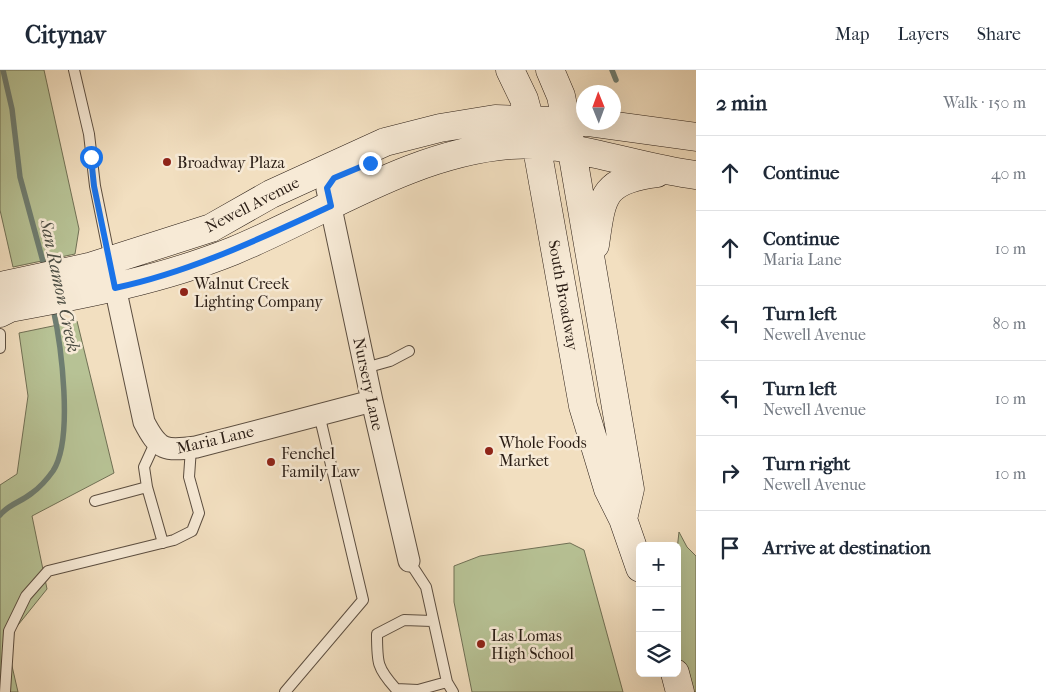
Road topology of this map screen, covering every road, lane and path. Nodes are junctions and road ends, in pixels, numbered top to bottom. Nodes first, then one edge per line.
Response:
1 (74, 70) edge
2 (510, 70) edge
3 (550, 70) edge
4 (576, 118) edge
5 (576, 121) edge
6 (621, 127) edge
7 (576, 130) edge
8 (533, 132) junction
9 (696, 137) edge
10 (385, 142) junction
11 (572, 151) junction
12 (666, 172) junction
13 (696, 175) edge
14 (331, 206) junction
15 (110, 260) junction
16 (591, 269) junction
17 (79, 282) junction
18 (115, 288) junction
19 (4, 298) edge
20 (0, 334) edge
21 (0, 348) edge
22 (409, 351) dead end
23 (365, 368) junction
24 (372, 401) junction
25 (319, 414) junction
26 (155, 443) junction
27 (190, 448) junction
28 (147, 487) junction
29 (95, 501) dead end
30 (623, 519) junction
31 (163, 542) junction
32 (636, 556) edge
33 (409, 561) joint
34 (432, 621) junction
35 (676, 677) edge
36 (447, 682) junction
37 (5, 692) edge
38 (285, 692) edge
39 (453, 692) edge
40 (680, 692) edge

1 - 15 lane
2 - 8 street, South Broadway
3 - 4 street, South Broadway
5 - 8 street, Newell Avenue
6 - 9 street, Newell Avenue
7 - 11 street, South Broadway
8 - 10 street, Newell Avenue
8 - 11 street, Newell Avenue
8 - 14 street, Newell Avenue
8 - 30 street, South Broadway
10 - 14 street
10 - 15 street, Newell Avenue
11 - 12 street, Newell Avenue
11 - 16 street, South Broadway
12 - 13 street, Newell Avenue
12 - 16 street
14 - 18 street, Newell Avenue
14 - 23 street, Nursery Lane
15 - 17 street, Newell Avenue
15 - 18 street, Maria Lane
16 - 30 street, South Broadway
17 - 18 street, Newell Avenue
17 - 19 street, Newell Avenue
18 - 26 street, Maria Lane
20 - 21 lane
22 - 23 lane
23 - 24 street, Nursery Lane
24 - 25 street, Maria Lane
24 - 33 street, Nursery Lane
25 - 27 street, Maria Lane
25 - 38 lane
26 - 27 street, Maria Lane
26 - 28 lane
27 - 31 lane
28 - 29 lane
28 - 31 lane
30 - 32 street, South Broadway
31 - 37 lane
33 - 34 lane
34 - 36 lane
34 - 36 lane
35 - 40 street
36 - 39 lane

